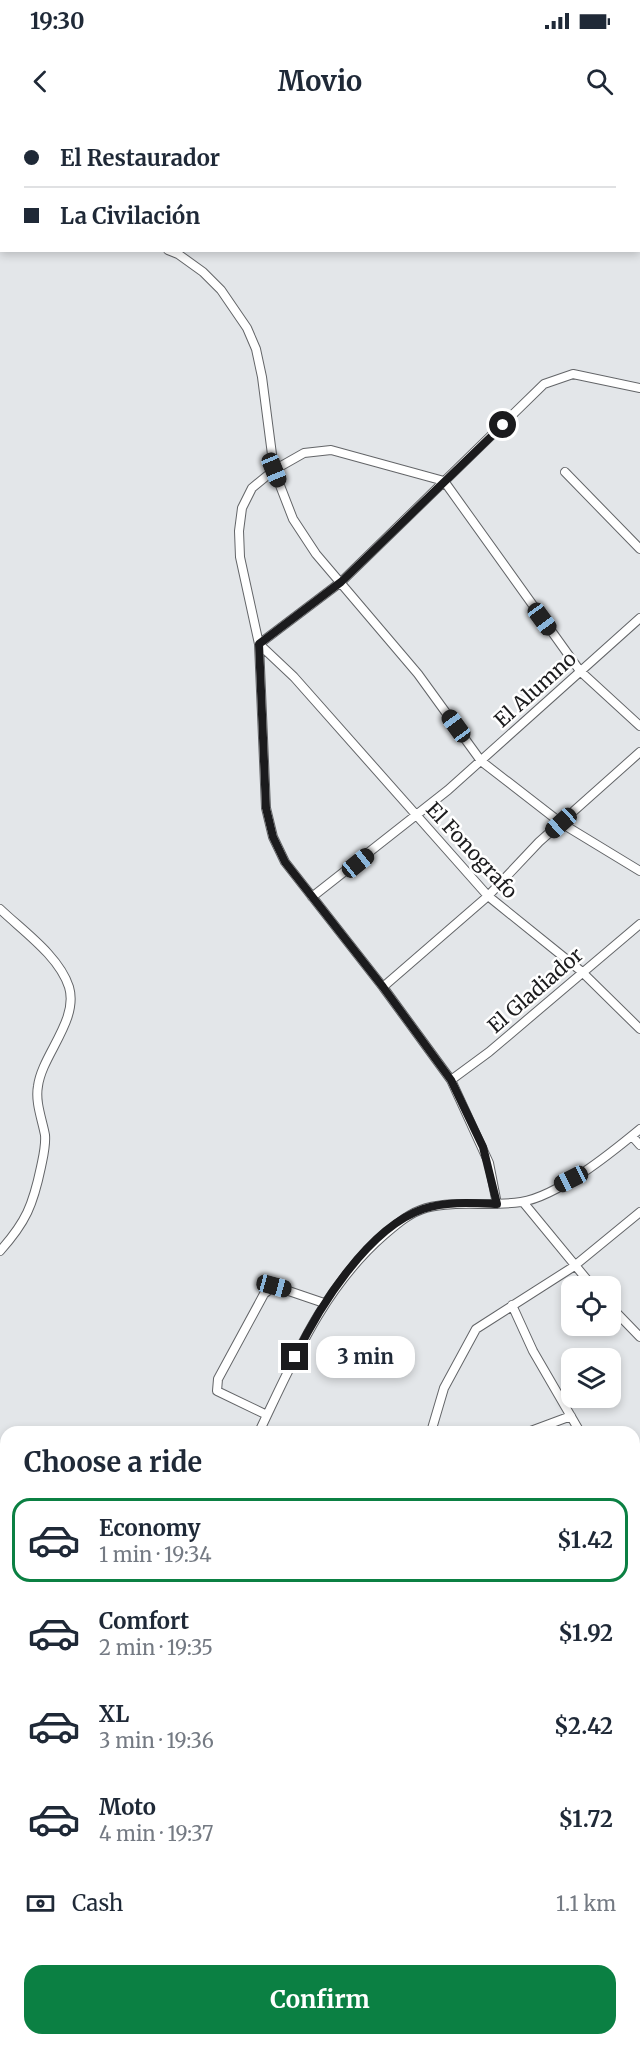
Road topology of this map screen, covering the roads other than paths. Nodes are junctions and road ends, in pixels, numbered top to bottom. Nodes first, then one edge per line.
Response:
1 (173, 252) edge
2 (640, 388) edge
3 (274, 470) junction
4 (565, 472) dead end
5 (444, 481) junction
6 (640, 549) edge
7 (341, 582) junction
8 (640, 618) edge
9 (259, 644) junction
10 (579, 671) junction
11 (640, 726) edge
12 (640, 752) edge
13 (481, 761) junction
14 (417, 815) junction
15 (561, 823) junction
16 (640, 871) edge
17 (488, 896) junction
18 (312, 897) junction
19 (0, 909) edge
20 (640, 924) edge
21 (581, 971) junction
22 (383, 987) junction
23 (640, 1029) edge
24 (451, 1080) junction
25 (640, 1129) edge
26 (632, 1136) junction
27 (640, 1145) edge
28 (523, 1202) junction
29 (497, 1204) junction
30 (640, 1212) edge
31 (0, 1251) edge
32 (573, 1267) junction
33 (582, 1276) edge
34 (324, 1303) junction
35 (512, 1305) junction
36 (621, 1317) edge
37 (640, 1337) edge
38 (267, 1415) junction
39 (571, 1416) junction
40 (262, 1426) edge
41 (433, 1426) edge
42 (544, 1426) edge
43 (577, 1426) edge

1 - 3 street
2 - 5 street
3 - 5 street
3 - 7 street
3 - 9 street
4 - 6 street
5 - 7 street
5 - 10 street
7 - 9 street
7 - 13 street
8 - 10 street, El Alumno
9 - 14 street, El Fonografo
9 - 18 street
10 - 11 street
10 - 13 street, El Alumno
12 - 15 street
13 - 14 street, El Alumno
13 - 15 street
14 - 17 street, El Fonografo
14 - 18 street, El Alumno
15 - 16 street
15 - 17 street
17 - 21 street, El Fonografo
17 - 22 street
18 - 22 street
19 - 31 street
20 - 21 street, El Gladiador
21 - 23 street, El Fonografo
21 - 24 street, El Gladiador
22 - 24 street
24 - 29 street
25 - 26 street
26 - 27 street
26 - 28 street
28 - 29 street
28 - 32 street
29 - 34 street
30 - 32 street
32 - 33 street
32 - 35 street
34 - 38 street
34 - 38 street
35 - 39 street
35 - 41 street
36 - 37 street
38 - 40 street
39 - 42 street
39 - 43 street

